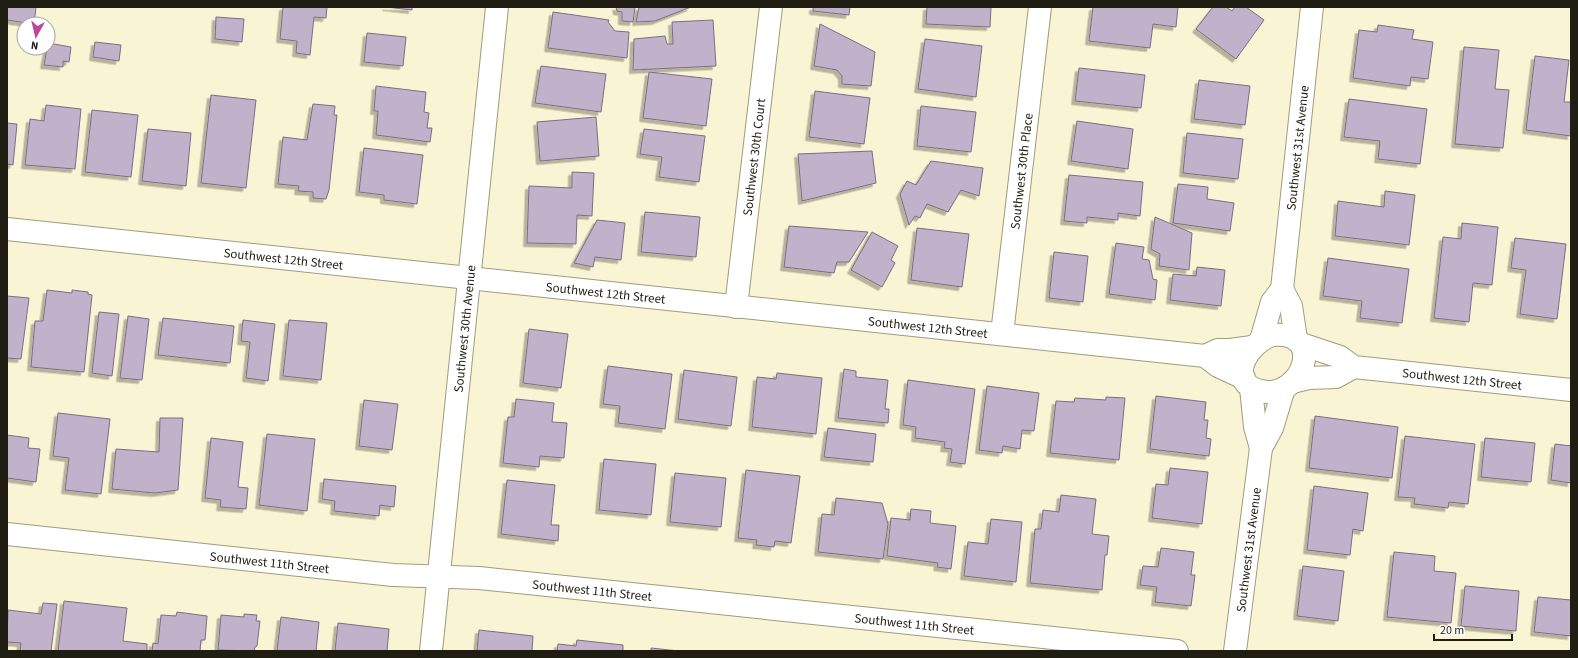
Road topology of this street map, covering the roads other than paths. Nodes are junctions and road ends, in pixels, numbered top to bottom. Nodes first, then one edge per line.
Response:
1 (497, 7) edge
2 (771, 7) edge
3 (1040, 7) edge
4 (1312, 7) edge
5 (7, 229) edge
6 (468, 277) junction
7 (1282, 289) junction
8 (736, 307) junction
9 (1002, 334) junction
10 (1299, 342) junction
11 (1257, 343) junction
12 (1205, 356) junction
13 (1354, 367) junction
14 (1247, 383) junction
15 (1288, 385) junction
16 (1571, 390) edge
17 (1262, 448) junction
18 (7, 534) edge
19 (440, 577) junction
20 (1164, 650) edge
21 (431, 651) edge
22 (1235, 651) edge

1 - 6 street, Southwest 30th Avenue
2 - 8 street, Southwest 30th Court
3 - 9 street, Southwest 30th Place
4 - 7 street, Southwest 31st Avenue
5 - 6 street, Southwest 12th Street
6 - 8 street, Southwest 12th Street
6 - 19 street, Southwest 30th Avenue
7 - 10 street
7 - 11 street, Southwest 31st Avenue
8 - 9 street, Southwest 12th Street
9 - 12 street, Southwest 12th Street
10 - 11 street
10 - 13 street, Southwest 12th Street
10 - 15 street
11 - 12 street, Southwest 12th Street
11 - 14 street
12 - 14 street, Southwest 12th Street
13 - 15 street
13 - 16 street, Southwest 12th Street
14 - 15 street
14 - 17 street, Southwest 31st Avenue
15 - 17 street, Southwest 31st Avenue
17 - 22 street, Southwest 31st Avenue
18 - 19 street, Southwest 11th Street
19 - 20 street, Southwest 11th Street
19 - 21 street, Southwest 30th Avenue

